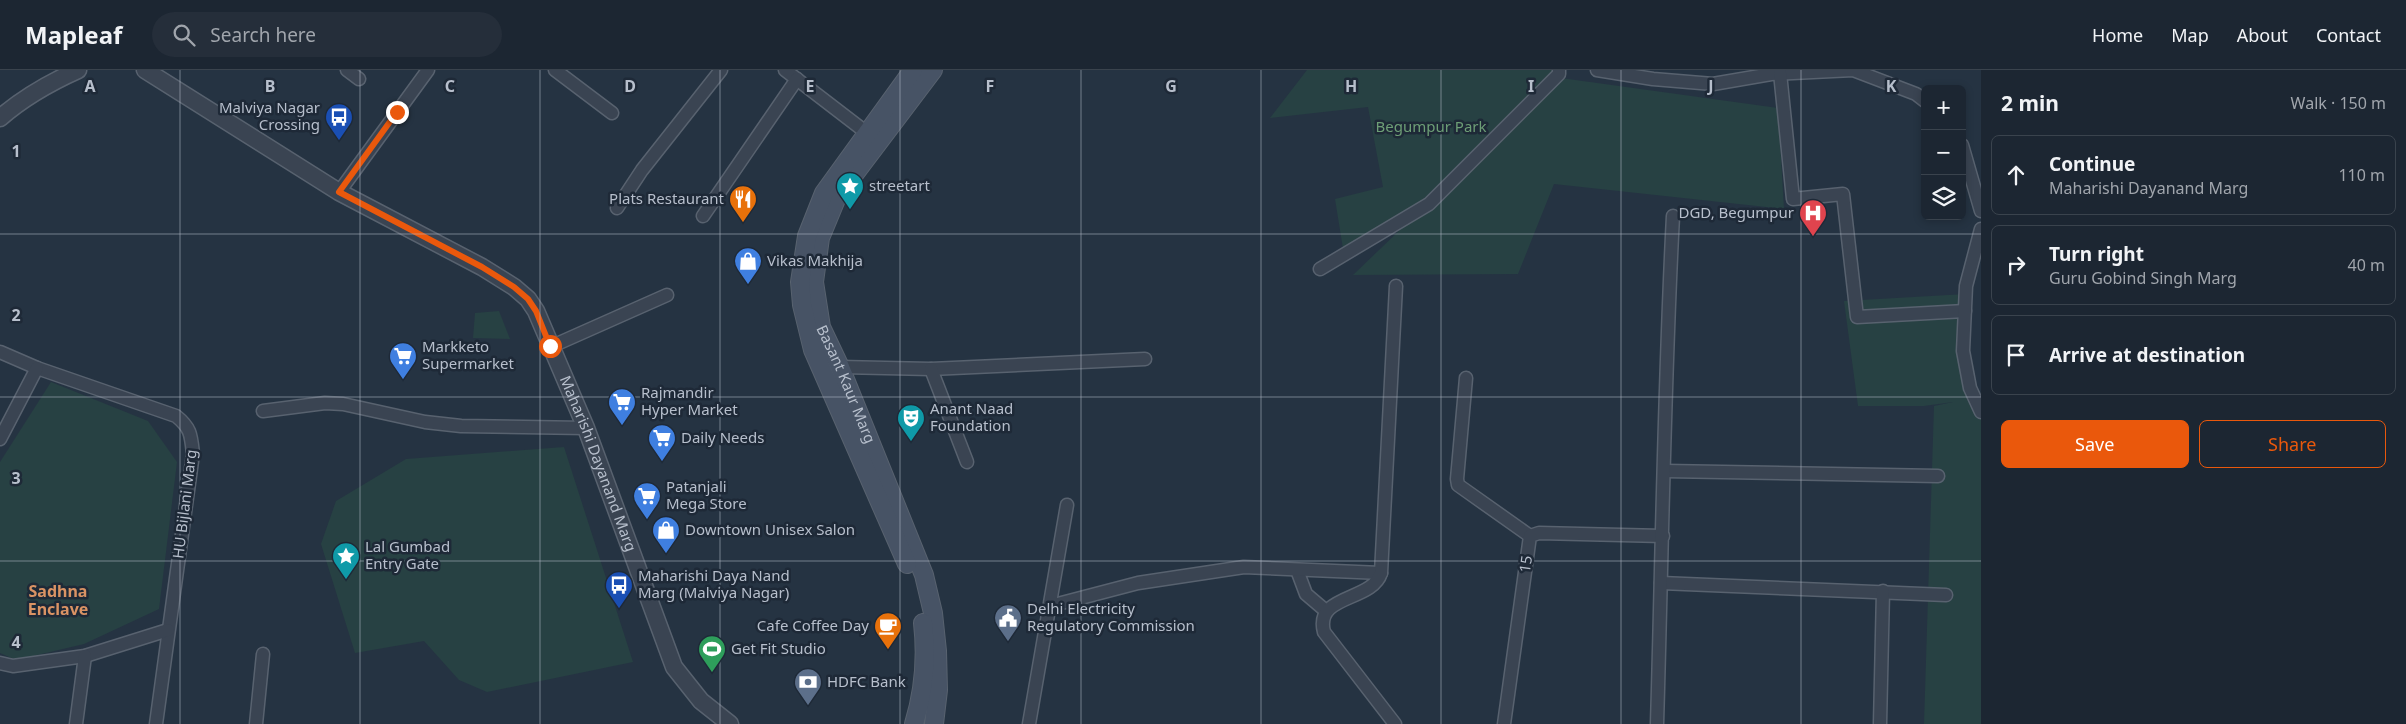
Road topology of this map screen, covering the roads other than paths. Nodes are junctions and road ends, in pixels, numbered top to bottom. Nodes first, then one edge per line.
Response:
1 (78, 70) edge
2 (144, 70) edge
3 (347, 70) edge
4 (428, 70) edge
5 (555, 70) edge
6 (721, 70) edge
7 (786, 70) edge
8 (913, 70) edge
9 (933, 70) edge
10 (1559, 70) edge
11 (1597, 70) edge
12 (1834, 70) edge
13 (1780, 73) junction
14 (359, 79) dead end
15 (797, 79) junction
16 (1921, 97) edge
17 (612, 113) dead end
18 (0, 118) edge
19 (867, 133) junction
20 (1966, 159) edge
21 (339, 192) junction
22 (616, 208) dead end
23 (1981, 211) edge
24 (703, 216) dead end
25 (1672, 216) dead end
26 (1981, 229) edge
27 (1320, 269) dead end
28 (1396, 286) dead end
29 (667, 296) dead end
30 (1965, 311) junction
31 (550, 346) junction
32 (0, 352) edge
33 (1145, 359) dead end
34 (840, 367) junction
35 (37, 368) junction
36 (931, 369) junction
37 (1466, 378) dead end
38 (263, 411) dead end
39 (1981, 412) edge
40 (586, 428) junction
41 (0, 439) edge
42 (967, 462) dead end
43 (1665, 471) junction
44 (1938, 476) dead end
45 (1067, 505) dead end
46 (1530, 536) junction
47 (1663, 536) junction
48 (1297, 570) junction
49 (1381, 573) junction
50 (1661, 583) junction
51 (1883, 591) junction
52 (1946, 595) dead end
53 (1050, 606) junction
54 (1326, 611) junction
55 (168, 630) junction
56 (263, 654) dead end
57 (85, 656) junction
58 (0, 663) edge
59 (76, 724) edge
60 (156, 724) edge
61 (256, 724) edge
62 (730, 724) edge
63 (914, 724) edge
64 (934, 724) edge
65 (1029, 724) edge
66 (1395, 724) edge
67 (1504, 724) edge
68 (1657, 724) edge
69 (1880, 724) edge

1 - 18 street
2 - 21 street, Maharishi Dayanand Marg
3 - 14 street
4 - 21 street
5 - 17 street
6 - 22 street
7 - 15 street
8 - 19 main road, Basant Kaur Marg
9 - 34 main road, Basant Kaur Marg
10 - 27 street
11 - 13 street
12 - 13 street
12 - 16 street
13 - 30 street
15 - 19 street
15 - 24 street
19 - 63 main road, Basant Kaur Marg
20 - 23 street
21 - 31 street, Maharishi Dayanand Marg
25 - 43 street
26 - 30 street
28 - 49 street
29 - 31 street
30 - 39 street
31 - 40 street, Maharishi Dayanand Marg
32 - 35 street, HU Bijlani Marg
33 - 36 street
34 - 36 street
34 - 64 main road, Basant Kaur Marg
35 - 41 street
35 - 55 street, HU Bijlani Marg
36 - 42 street
37 - 46 street
38 - 40 street
40 - 62 street, Maharishi Dayanand Marg
43 - 44 street
43 - 47 street
45 - 53 street
46 - 47 street, 15
46 - 67 street, 15
47 - 50 street
48 - 49 street
48 - 53 street
48 - 54 street
49 - 54 street
50 - 51 street
50 - 68 street
51 - 52 street
51 - 69 street
53 - 65 street
54 - 66 street
55 - 57 street
55 - 60 street, HU Bijlani Marg
56 - 61 street
57 - 58 street
57 - 59 street

